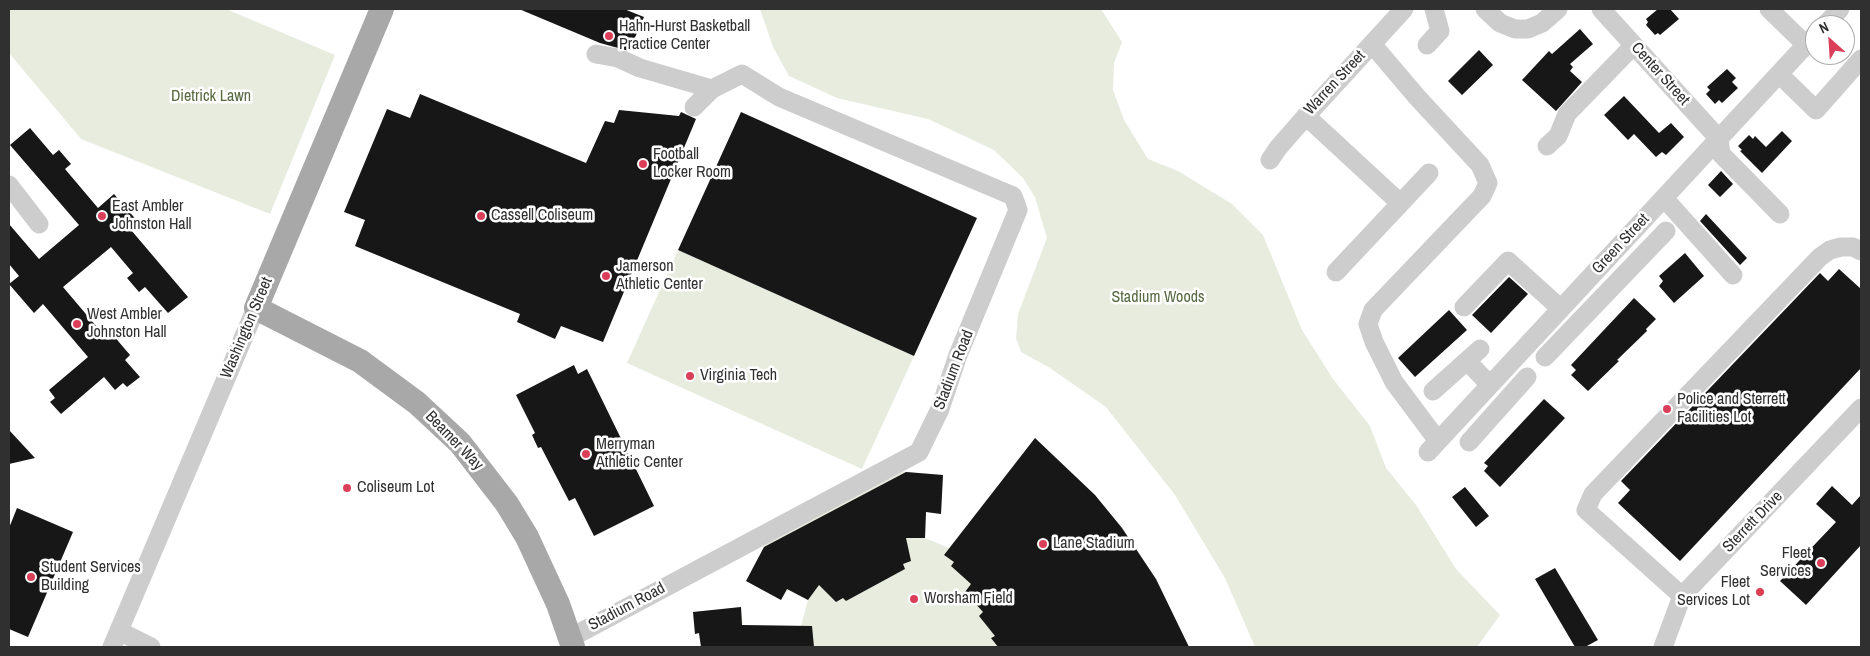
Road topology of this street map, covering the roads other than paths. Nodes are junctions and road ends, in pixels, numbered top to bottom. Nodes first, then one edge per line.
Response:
1 (382, 9) edge
2 (1404, 9) edge
3 (1434, 9) edge
4 (1485, 9) edge
5 (1558, 9) edge
6 (1601, 9) edge
7 (1769, 9) edge
8 (1805, 36) edge
9 (1372, 44) junction
10 (1427, 45) dead end
11 (1634, 45) junction
12 (1805, 45) edge
13 (596, 54) dead end
14 (1861, 59) edge
15 (1779, 74) junction
16 (712, 89) junction
17 (694, 106) dead end
18 (1306, 116) junction
19 (1719, 139) junction
20 (1547, 146) dead end
21 (1270, 160) dead end
22 (1429, 173) dead end
23 (9, 185) edge
24 (1664, 198) junction
25 (1400, 203) junction
26 (1780, 214) dead end
27 (39, 224) dead end
28 (1666, 231) dead end
29 (1620, 245) junction
30 (1861, 251) edge
31 (1637, 261) junction
32 (1336, 272) dead end
33 (1732, 275) dead end
34 (1464, 307) dead end
35 (256, 308) junction
36 (1556, 314) junction
37 (1566, 335) junction
38 (1545, 356) dead end
39 (1526, 376) dead end
40 (1490, 385) junction
41 (1433, 391) dead end
42 (1476, 399) junction
43 (1861, 408) edge
44 (1493, 414) junction
45 (1469, 442) dead end
46 (1682, 596) junction
47 (116, 639) edge
48 (572, 642) edge
49 (151, 647) edge
50 (1663, 647) edge

1 - 35 main road, Washington Street
2 - 9 street, Warren Street
3 - 10 street
4 - 5 street
6 - 11 street, Center Street
7 - 8 street
9 - 18 street, Warren Street
9 - 42 street, Green Street
11 - 19 street, Center Street
11 - 20 street
12 - 15 street, Green Street
13 - 16 street
14 - 15 street
15 - 19 street, Green Street
16 - 17 street
16 - 48 street, Stadium Road
18 - 21 street, Warren Street
18 - 25 street
19 - 24 street, Green Street
19 - 26 street
22 - 25 street
23 - 27 street
24 - 29 street, Green Street
24 - 33 street
25 - 32 street
28 - 31 street
29 - 31 street
29 - 36 street, Green Street
30 - 46 street
31 - 37 street
34 - 36 street
35 - 47 street, Washington Street
35 - 48 main road, Beamer Way
36 - 37 street
36 - 40 street, Green Street
37 - 38 street
39 - 44 street
40 - 41 street
40 - 42 street, Green Street
42 - 44 street
43 - 46 street, Sterrett Drive
44 - 45 street
46 - 50 street, Sterrett Drive
47 - 49 street

